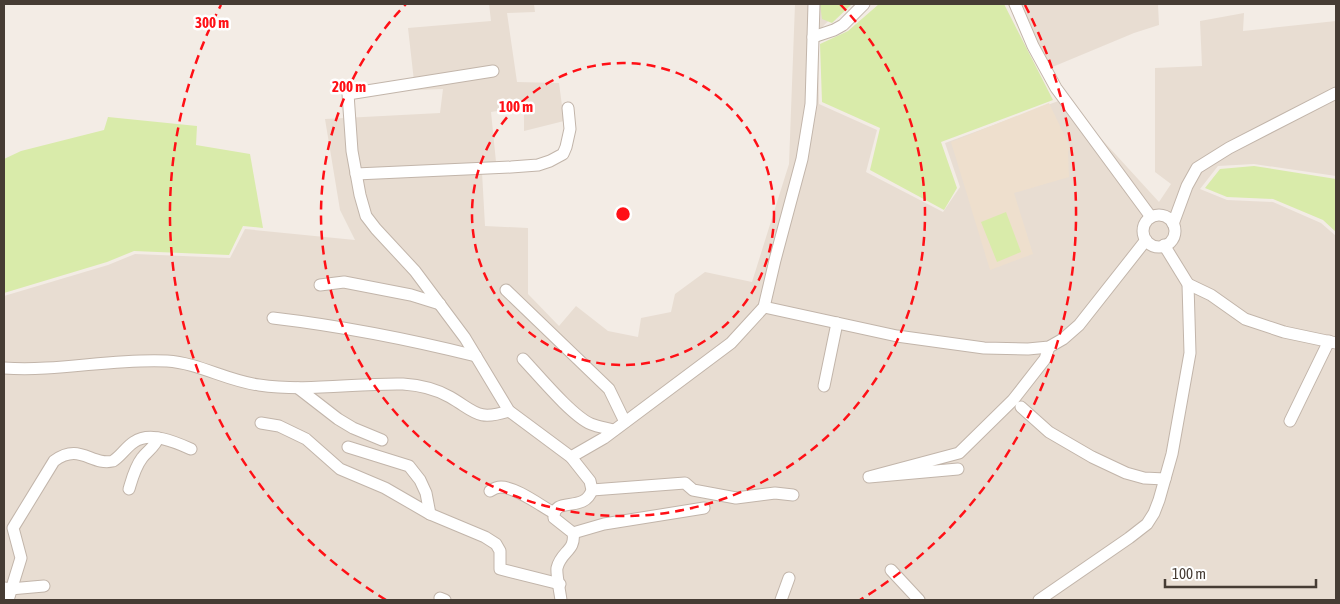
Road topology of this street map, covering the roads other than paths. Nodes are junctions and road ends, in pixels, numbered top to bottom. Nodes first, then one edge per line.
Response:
1 (814, 4) edge
2 (864, 4) edge
3 (1015, 4) edge
4 (813, 37) junction
5 (493, 71) dead end
6 (1336, 93) edge
7 (568, 108) dead end
8 (356, 174) junction
9 (1151, 217) junction
10 (1173, 224) junction
11 (1146, 240) junction
12 (1164, 245) junction
13 (1188, 284) junction
14 (320, 285) dead end
15 (506, 290) dead end
16 (440, 304) junction
17 (764, 307) junction
18 (273, 318) dead end
19 (837, 323) junction
20 (1333, 342) edge
21 (1049, 347) junction
22 (476, 356) junction
23 (523, 360) dead end
24 (4, 368) edge
25 (824, 386) dead end
26 (298, 388) junction
27 (1021, 406) dead end
28 (508, 411) junction
29 (1290, 421) dead end
30 (625, 422) junction
31 (260, 423) dead end
32 (614, 430) junction
33 (158, 438) junction
34 (382, 440) dead end
35 (348, 447) dead end
36 (191, 449) dead end
37 (571, 457) junction
38 (958, 469) dead end
39 (1165, 478) junction
40 (129, 489) dead end
41 (592, 490) junction
42 (490, 492) dead end
43 (793, 495) dead end
44 (704, 508) dead end
45 (554, 513) junction
46 (430, 514) junction
47 (573, 533) junction
48 (890, 570) dead end
49 (789, 578) dead end
50 (560, 584) junction
51 (44, 586) dead end
52 (7, 593) edge
53 (561, 600) edge
54 (781, 600) edge
55 (920, 600) edge
56 (1039, 600) edge

1 - 4 street
2 - 4 street
3 - 9 street
4 - 17 street
5 - 8 street
6 - 10 street
7 - 8 street
8 - 16 street
9 - 10 street
9 - 11 street
10 - 12 street
11 - 12 street
11 - 21 street
12 - 13 street
13 - 20 street
13 - 39 street
14 - 16 street
15 - 30 street
16 - 22 street
17 - 19 street
17 - 30 street
18 - 22 street
19 - 21 street
19 - 25 street
20 - 29 street
21 - 38 street
22 - 28 street
23 - 32 street
24 - 26 street
26 - 28 street
26 - 34 street
27 - 39 street
28 - 37 street
30 - 32 street
31 - 46 street
32 - 37 street
33 - 36 street
33 - 40 street
33 - 52 street
35 - 46 street
37 - 41 street
39 - 56 street
41 - 43 street
41 - 45 street
42 - 45 street
44 - 47 street
45 - 47 street
46 - 50 street
47 - 50 street
48 - 55 street
49 - 54 street
50 - 53 street
51 - 52 street

